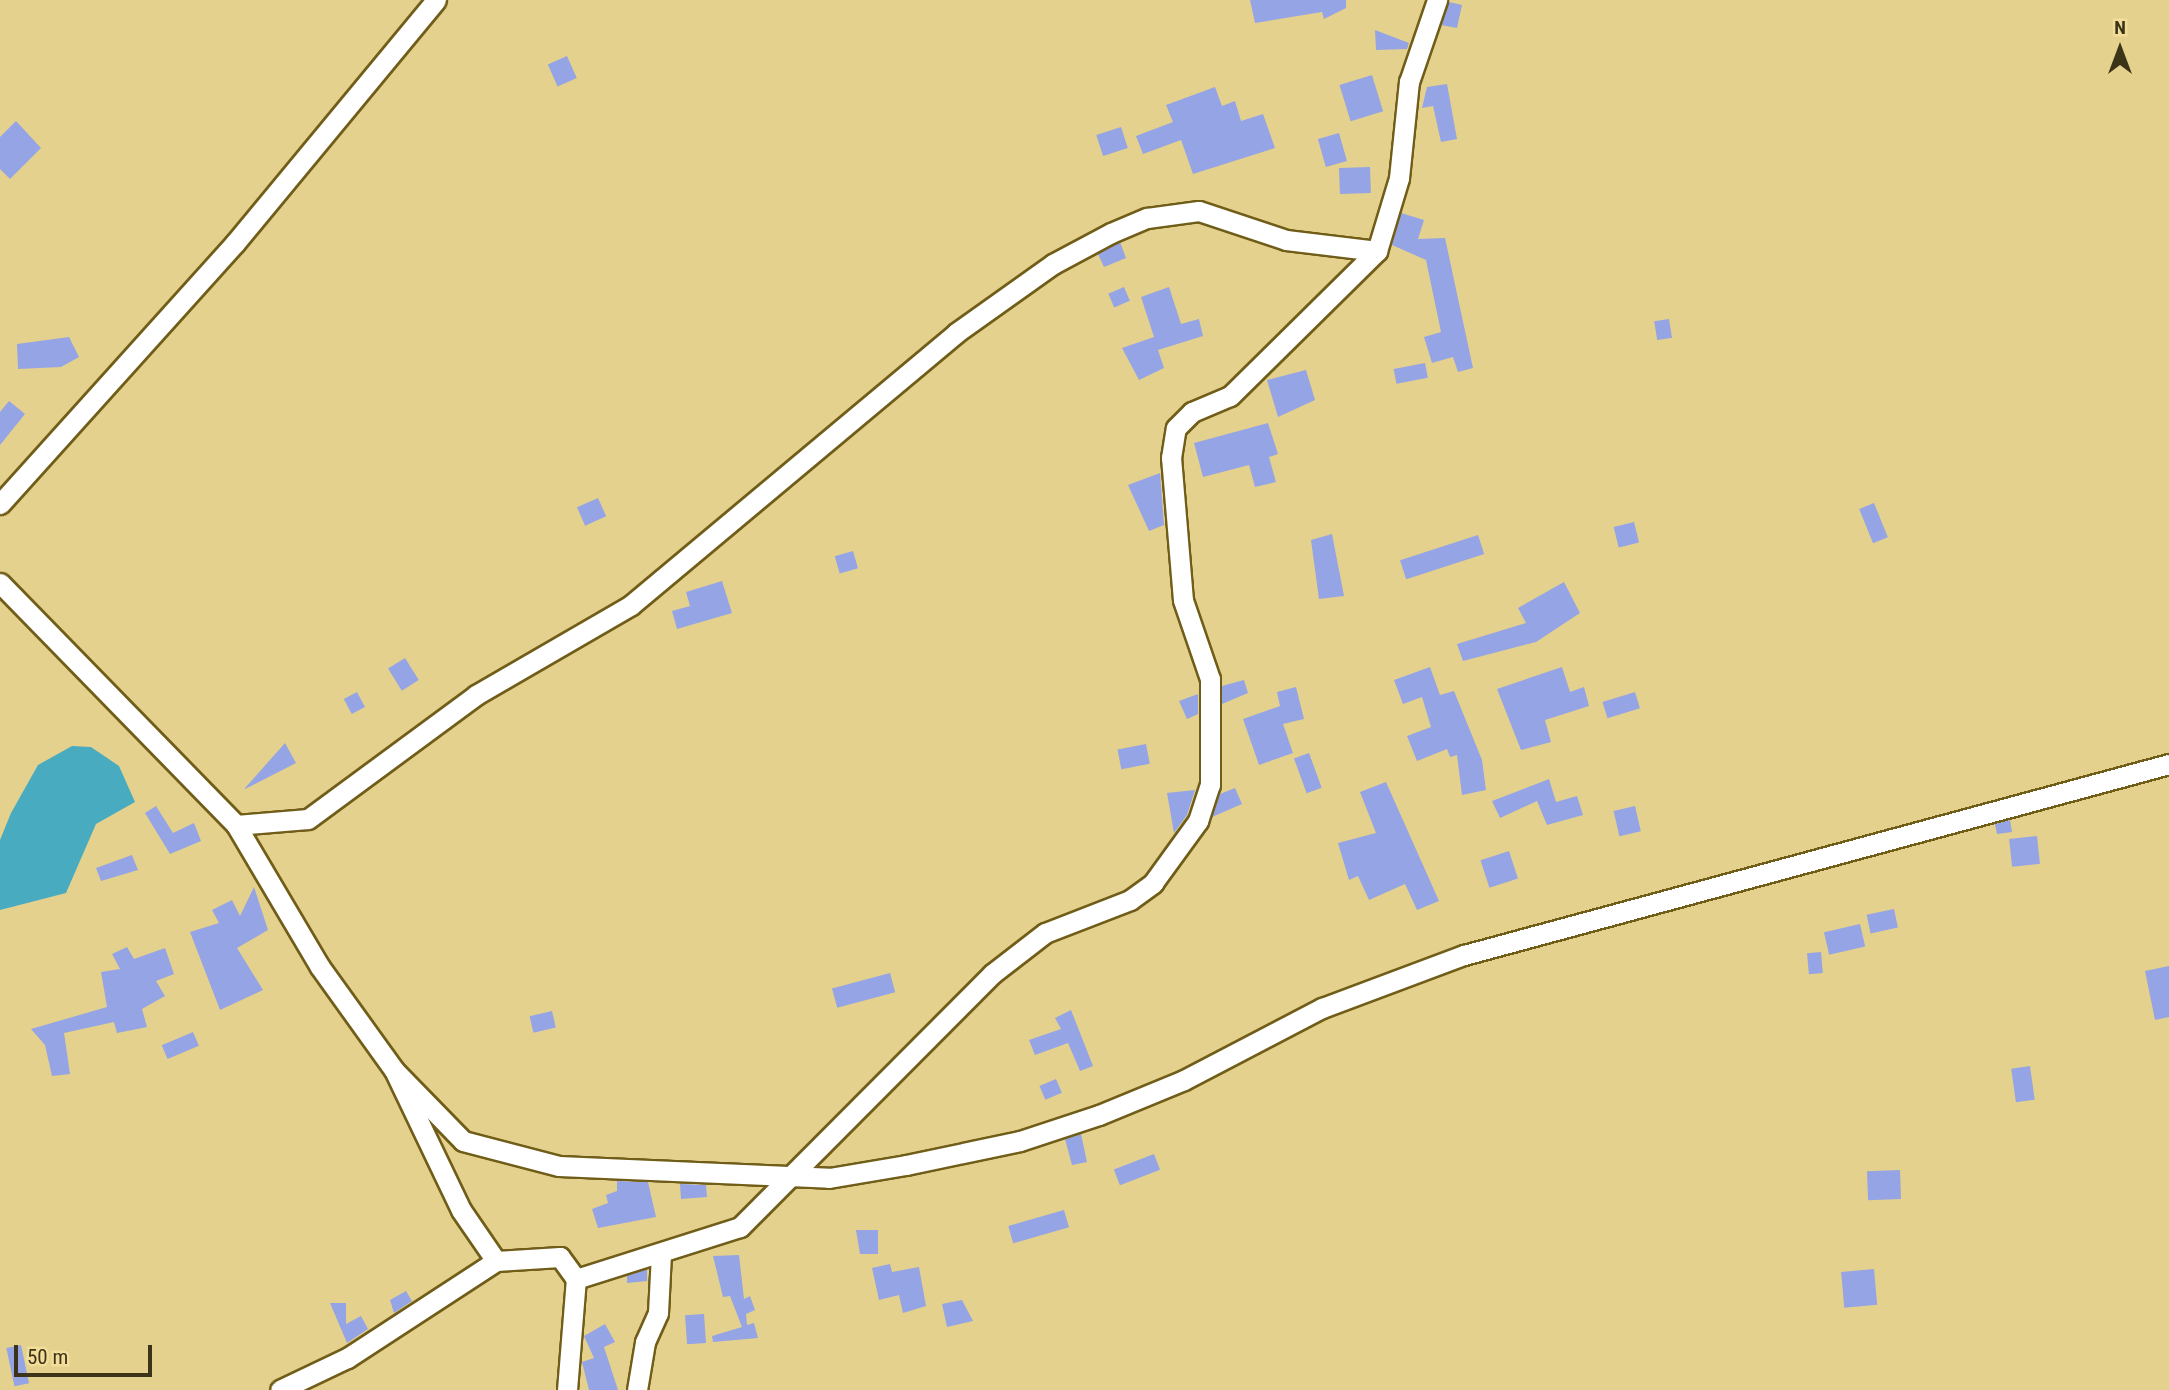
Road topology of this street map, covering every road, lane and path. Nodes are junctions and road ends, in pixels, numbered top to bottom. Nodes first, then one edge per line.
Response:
1 (436, 0) edge
2 (1437, 0) edge
3 (1377, 251) junction
4 (0, 504) edge
5 (0, 583) edge
6 (2169, 764) edge
7 (236, 825) junction
8 (394, 1070) junction
9 (796, 1175) junction
10 (661, 1253) junction
11 (496, 1261) junction
12 (576, 1279) junction
13 (280, 1390) edge
14 (566, 1390) edge
15 (637, 1390) edge

1 - 4 street
2 - 3 street
3 - 7 street
3 - 9 street
5 - 7 street
6 - 9 street
7 - 8 street
8 - 9 street
8 - 11 street
9 - 10 street
10 - 12 street
10 - 15 street
11 - 12 street
11 - 13 street
12 - 14 street

